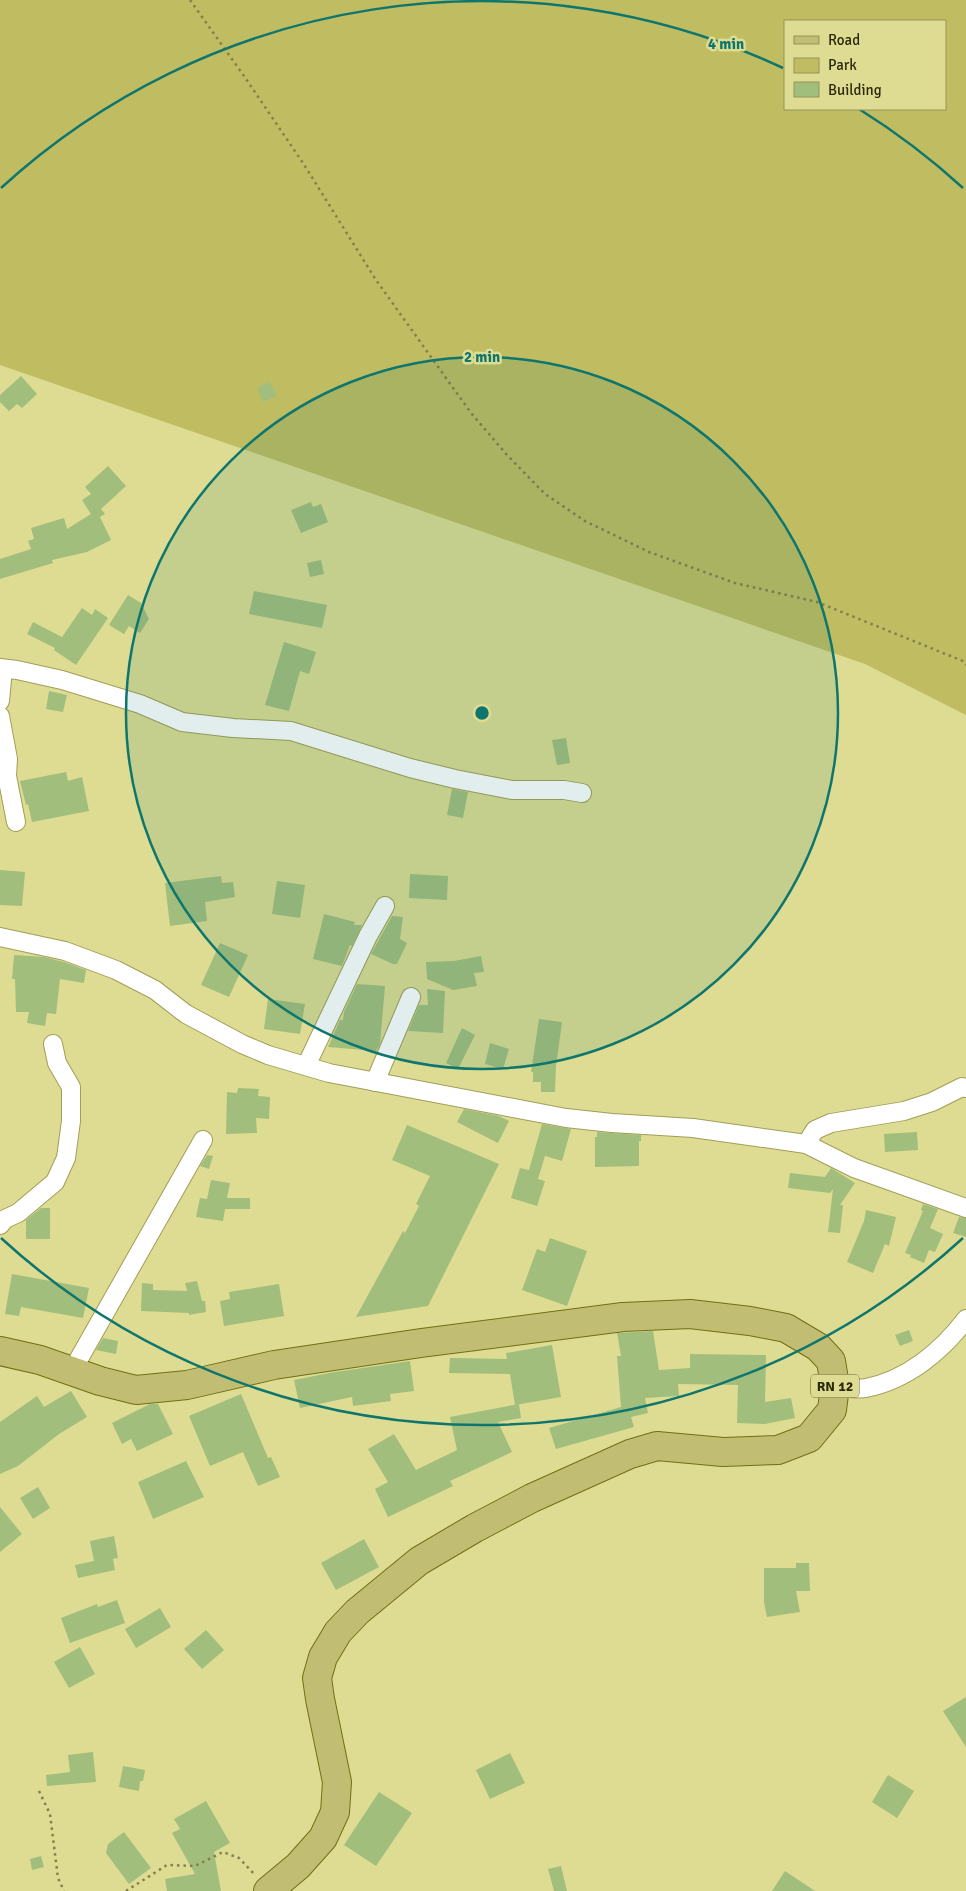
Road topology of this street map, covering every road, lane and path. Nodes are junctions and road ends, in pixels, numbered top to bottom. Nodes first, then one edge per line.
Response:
1 (190, 0) edge
2 (966, 665) edge
3 (2, 669) edge
4 (0, 701) edge
5 (0, 716) edge
6 (582, 793) dead end
7 (16, 822) dead end
8 (385, 906) dead end
9 (0, 937) edge
10 (411, 997) dead end
11 (53, 1044) dead end
12 (306, 1066) junction
13 (375, 1082) junction
14 (965, 1086) edge
15 (203, 1140) dead end
16 (806, 1144) junction
17 (966, 1208) edge
18 (0, 1225) edge
19 (963, 1328) edge
20 (0, 1351) edge
21 (72, 1371) junction
22 (835, 1386) junction
23 (39, 1791) dead end
24 (268, 1890) edge
25 (64, 1891) edge
26 (126, 1891) edge

1 - 2 path
3 - 4 street
3 - 6 street
5 - 7 street
8 - 12 street
9 - 12 street
10 - 13 street
11 - 18 street
12 - 13 street
13 - 16 street
14 - 16 street
15 - 21 street
16 - 17 street
19 - 22 street
20 - 21 main road, RN 12
21 - 22 main road, RN 12
22 - 24 main road, RN 12
23 - 25 path
24 - 26 path

